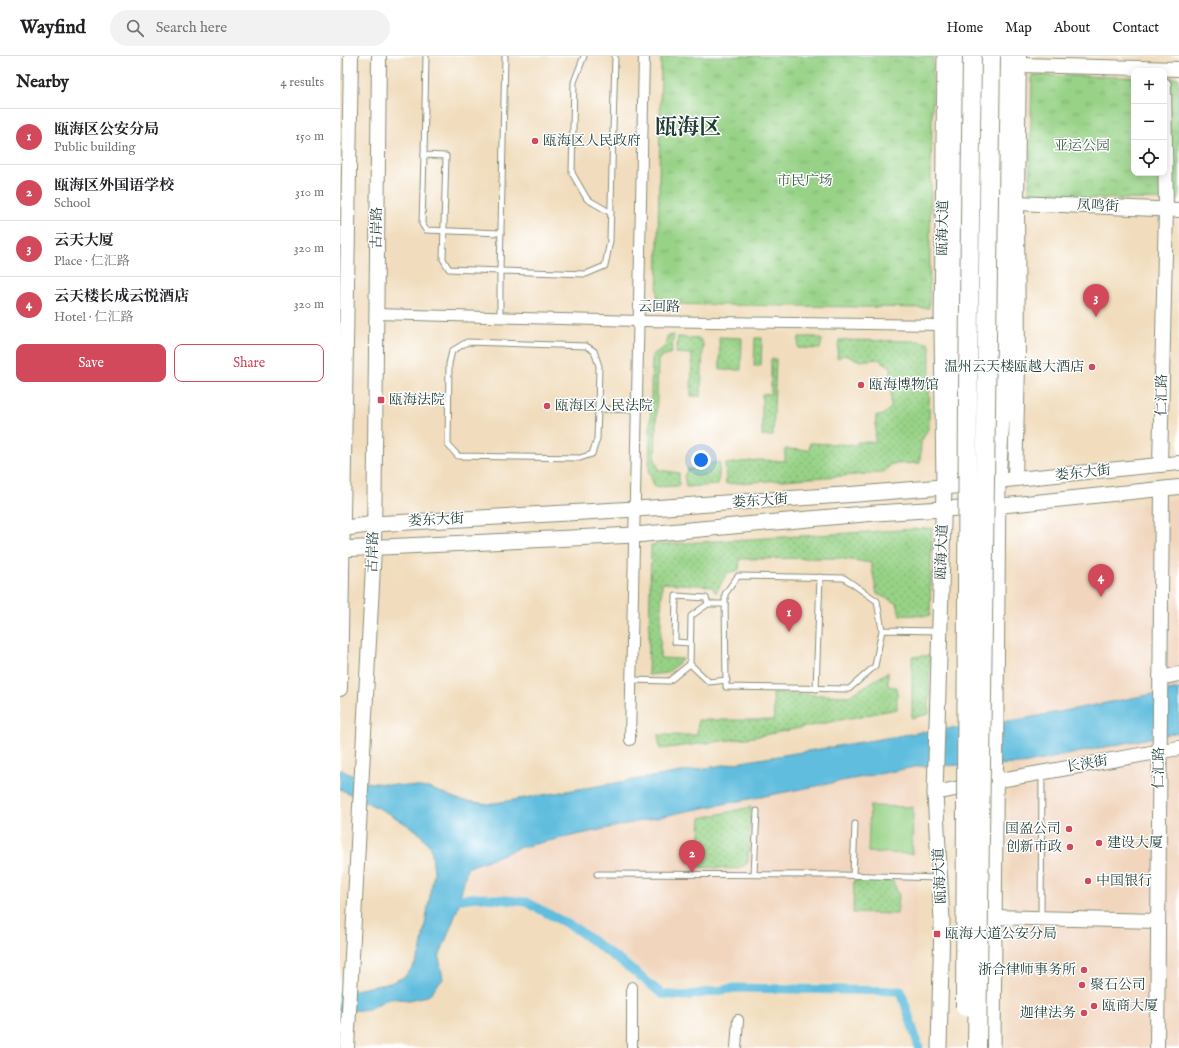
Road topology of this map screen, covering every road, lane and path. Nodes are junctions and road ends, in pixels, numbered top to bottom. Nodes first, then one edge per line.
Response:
1 (351, 56) edge
2 (379, 56) edge
3 (426, 56) edge
4 (505, 56) edge
5 (584, 56) edge
6 (615, 56) edge
7 (644, 56) edge
8 (945, 56) edge
9 (956, 56) edge
10 (972, 56) edge
11 (991, 56) edge
12 (1000, 56) edge
13 (1014, 59) edge
14 (1164, 65) edge
15 (1179, 69) edge
16 (1165, 104) edge
17 (424, 155) junction
18 (1017, 202) junction
19 (1172, 210) edge
20 (611, 213) junction
21 (444, 231) junction
22 (501, 233) junction
23 (500, 271) junction
24 (343, 313) edge
25 (376, 314) junction
26 (500, 317) junction
27 (639, 321) junction
28 (942, 326) junction
29 (598, 409) junction
30 (638, 410) junction
31 (1002, 418) junction
32 (1179, 464) edge
33 (1160, 465) junction
34 (1015, 479) junction
35 (998, 481) junction
36 (944, 487) junction
37 (1179, 487) edge
38 (1162, 488) junction
39 (998, 506) junction
40 (944, 509) junction
41 (636, 510) junction
42 (374, 524) junction
43 (341, 529) edge
44 (635, 535) junction
45 (341, 548) edge
46 (374, 548) junction
47 (820, 577) junction
48 (708, 604) junction
49 (725, 604) junction
50 (882, 630) junction
51 (940, 631) junction
52 (690, 643) junction
53 (690, 664) junction
54 (1179, 674) edge
55 (1160, 678) junction
56 (632, 680) junction
57 (727, 680) junction
58 (340, 689) edge
59 (816, 689) junction
60 (630, 740) dead end
61 (1179, 748) edge
62 (1159, 752) junction
63 (1042, 773) junction
64 (995, 781) junction
65 (935, 793) junction
66 (757, 811) dead end
67 (855, 824) dead end
68 (597, 874) dead end
69 (754, 874) junction
70 (853, 875) junction
71 (940, 878) junction
72 (994, 917) junction
73 (1041, 918) junction
74 (1158, 921) junction
75 (632, 987) dead end
76 (738, 1020) dead end
77 (347, 1048) edge
78 (632, 1048) edge
79 (736, 1048) edge
80 (939, 1048) edge
81 (965, 1048) edge
82 (977, 1048) edge
83 (993, 1048) edge
84 (1156, 1048) edge

1 - 24 street, 古岸路
2 - 25 street, 古岸路
3 - 17 lane
4 - 22 lane
5 - 20 lane
6 - 20 lane
7 - 27 street
8 - 28 main road, 瓯海大道
9 - 36 highway
10 - 81 highway, 瓯海大道, bridge
11 - 82 highway, bridge
12 - 31 main road
13 - 14 street
13 - 18 street
13 - 31 highway
14 - 15 street
16 - 19 street, 仁汇路
17 - 21 lane
17 - 21 lane
18 - 19 street, 凤鸣街
18 - 34 street
19 - 33 street, 仁汇路
20 - 23 lane
21 - 22 lane
21 - 23 lane
22 - 23 lane
23 - 26 lane
24 - 43 street, 古岸路
25 - 26 street, 云回路
25 - 42 street, 古岸路
26 - 27 street, 云回路
27 - 28 street, 云回路
27 - 30 street
28 - 36 main road, 瓯海大道
29 - 29 lane
29 - 30 lane
30 - 41 street
31 - 35 main road
32 - 33 street, 娄东大街
33 - 34 street, 娄东大街
34 - 35 street, 娄东大街
35 - 36 main road, 娄东大街
35 - 39 main road
36 - 40 main road, 瓯海大道
36 - 41 main road, 娄东大街
37 - 38 street, 娄东大街
38 - 39 street, 娄东大街
38 - 55 street, 仁汇路
39 - 40 main road, 娄东大街
39 - 64 main road
40 - 44 main road, 娄东大街
40 - 51 main road, 瓯海大道
41 - 42 main road, 娄东大街
41 - 44 street
42 - 43 main road, 娄东大街
42 - 46 street, 古岸路
43 - 45 street, 古岸路
44 - 46 main road, 娄东大街
44 - 56 street
45 - 46 main road, 娄东大街
45 - 58 street, 古岸路
46 - 77 street, 古岸路
47 - 49 lane
47 - 50 lane
47 - 59 lane
48 - 49 lane
48 - 52 lane
48 - 52 lane
49 - 57 lane
50 - 51 lane
50 - 59 lane
51 - 65 main road, 瓯海大道
52 - 53 lane
53 - 56 lane
53 - 57 lane
54 - 55 street
55 - 62 street, 仁汇路
56 - 60 street
57 - 59 lane
61 - 62 street, 长浃街
62 - 63 street, 长浃街
62 - 74 street, 仁汇路
63 - 64 street, 长浃街
63 - 73 lane
64 - 65 street, 长浃街
64 - 72 main road
65 - 71 main road, 瓯海大道
66 - 69 lane
67 - 70 lane
68 - 69 lane
69 - 70 lane
70 - 71 lane
71 - 80 main road, 瓯海大道
72 - 73 street
72 - 83 main road
73 - 74 street
74 - 84 street, 仁汇路
75 - 78 street
76 - 79 street

